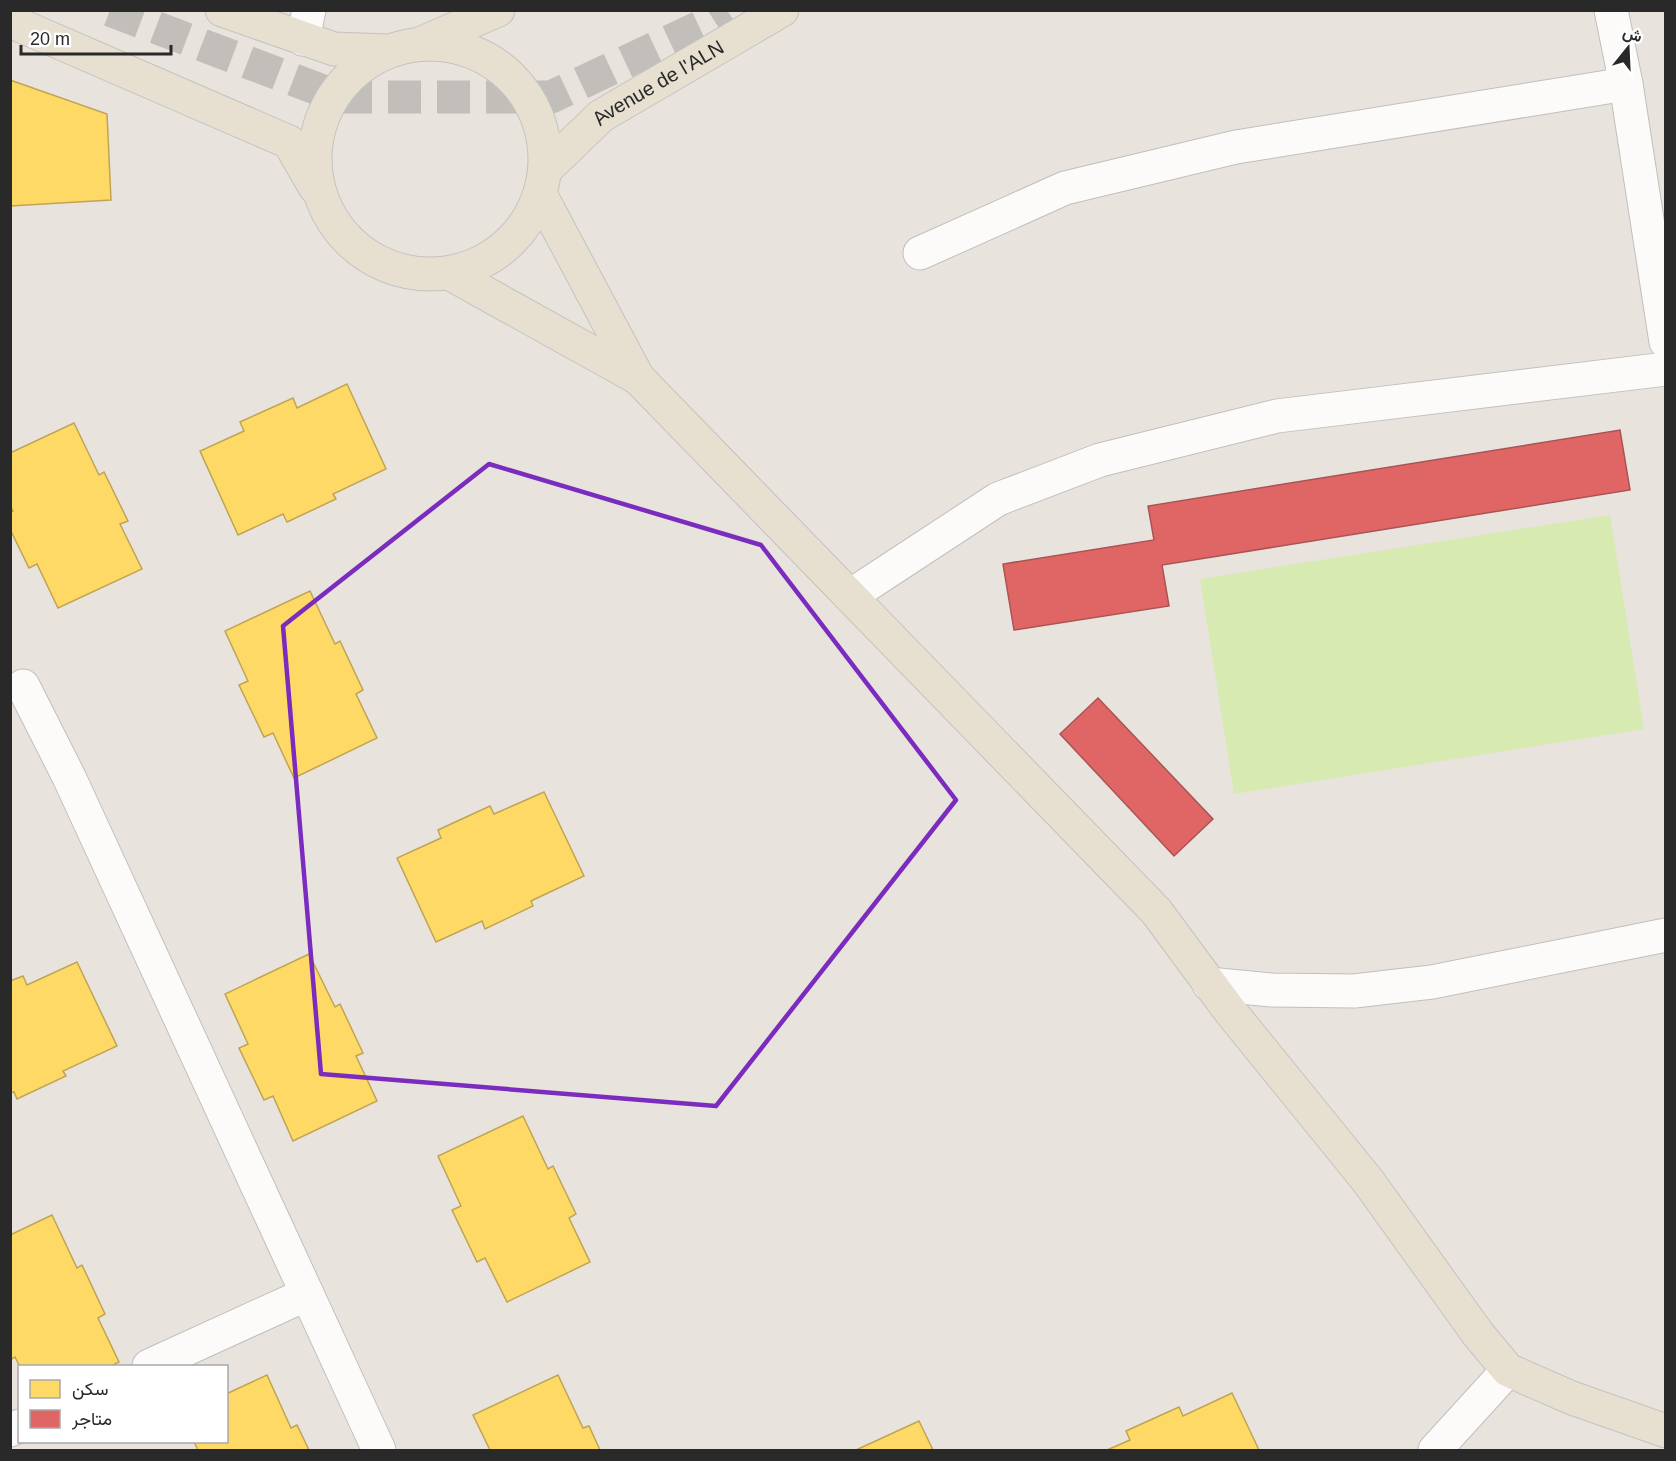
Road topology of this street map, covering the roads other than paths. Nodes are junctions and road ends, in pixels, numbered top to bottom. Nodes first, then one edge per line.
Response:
1 (222, 10) edge
2 (498, 10) edge
3 (782, 10) edge
4 (1611, 10) edge
5 (10, 21) edge
6 (306, 25) edge
7 (419, 44) junction
8 (387, 51) junction
9 (1626, 84) junction
10 (543, 182) junction
11 (318, 193) junction
12 (920, 253) dead end
13 (1660, 269) edge
14 (449, 273) junction
15 (1665, 342) edge
16 (1665, 369) edge
17 (638, 378) junction
18 (850, 596) junction
19 (23, 686) dead end
20 (1665, 935) edge
21 (1209, 984) junction
22 (307, 1294) junction
23 (151, 1365) edge
24 (1508, 1370) junction
25 (1665, 1431) edge
26 (1438, 1449) edge
27 (379, 1450) edge

1 - 6 main road
2 - 7 main road
3 - 10 main road, Avenue de l'ALN
4 - 9 street
5 - 11 main road
6 - 8 main road
7 - 8 main road
7 - 10 main road
8 - 11 main road
9 - 12 street
9 - 13 street
10 - 14 main road
10 - 17 main road
11 - 14 main road
13 - 15 street
14 - 17 main road
16 - 18 street
17 - 18 main road
18 - 21 main road
19 - 22 street
20 - 21 street
21 - 24 main road
22 - 23 street
22 - 27 street
24 - 25 main road
24 - 26 street

